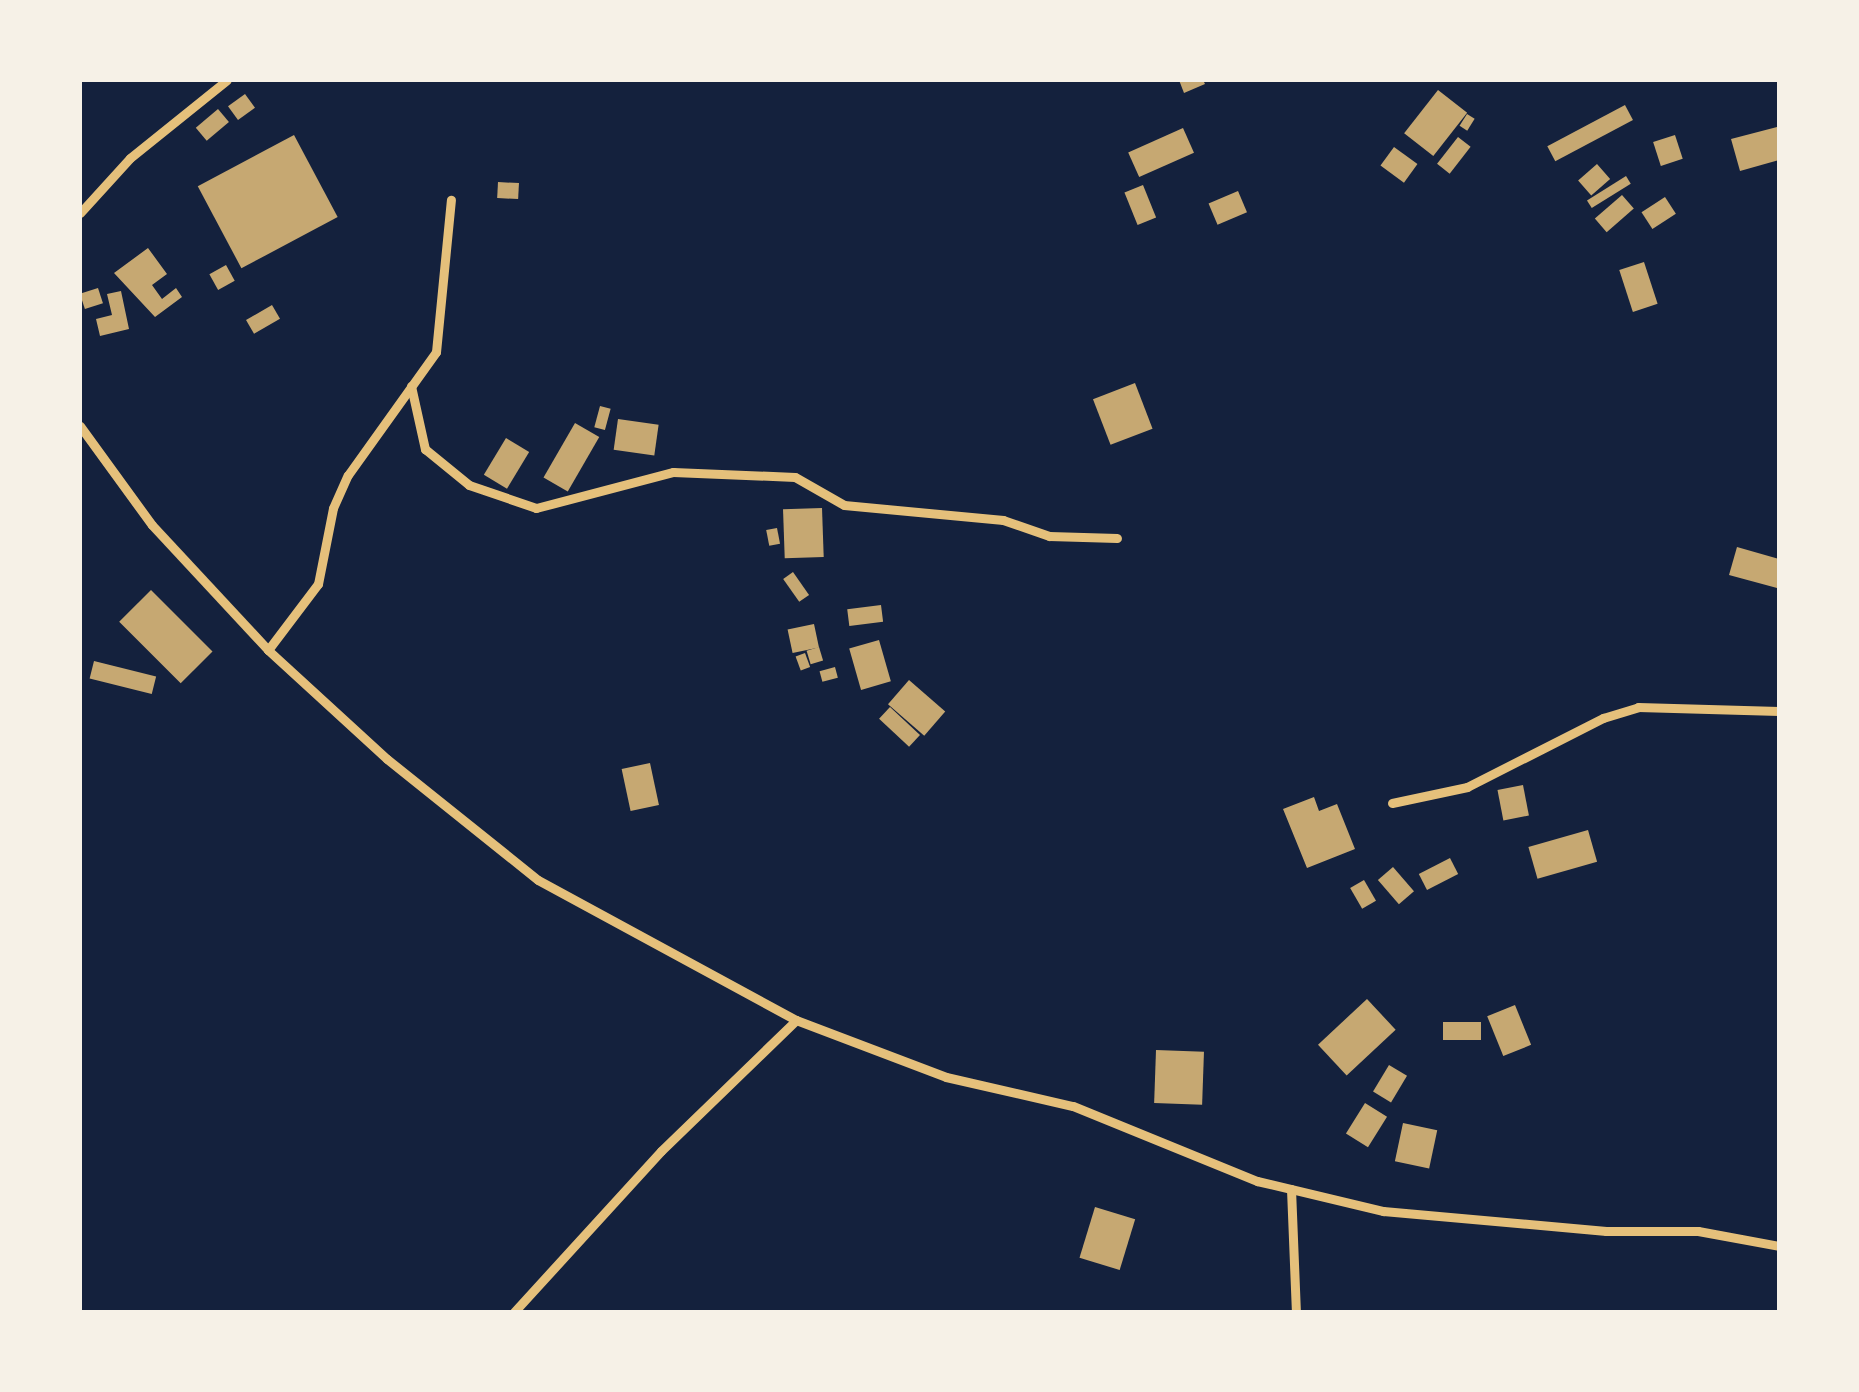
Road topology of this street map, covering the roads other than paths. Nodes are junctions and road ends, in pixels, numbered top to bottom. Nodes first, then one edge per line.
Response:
1 (227, 80) edge
2 (452, 200) dead end
3 (80, 213) edge
4 (411, 386) junction
5 (80, 426) edge
6 (1117, 538) dead end
7 (268, 650) junction
8 (1779, 710) edge
9 (1392, 803) dead end
10 (796, 1020) junction
11 (1291, 1189) junction
12 (1779, 1246) edge
13 (514, 1312) edge
14 (1296, 1312) edge

1 - 3 street
2 - 4 street
4 - 6 street
4 - 7 street
5 - 7 street
7 - 10 street
8 - 9 street
10 - 11 street
10 - 13 street
11 - 12 street
11 - 14 street

